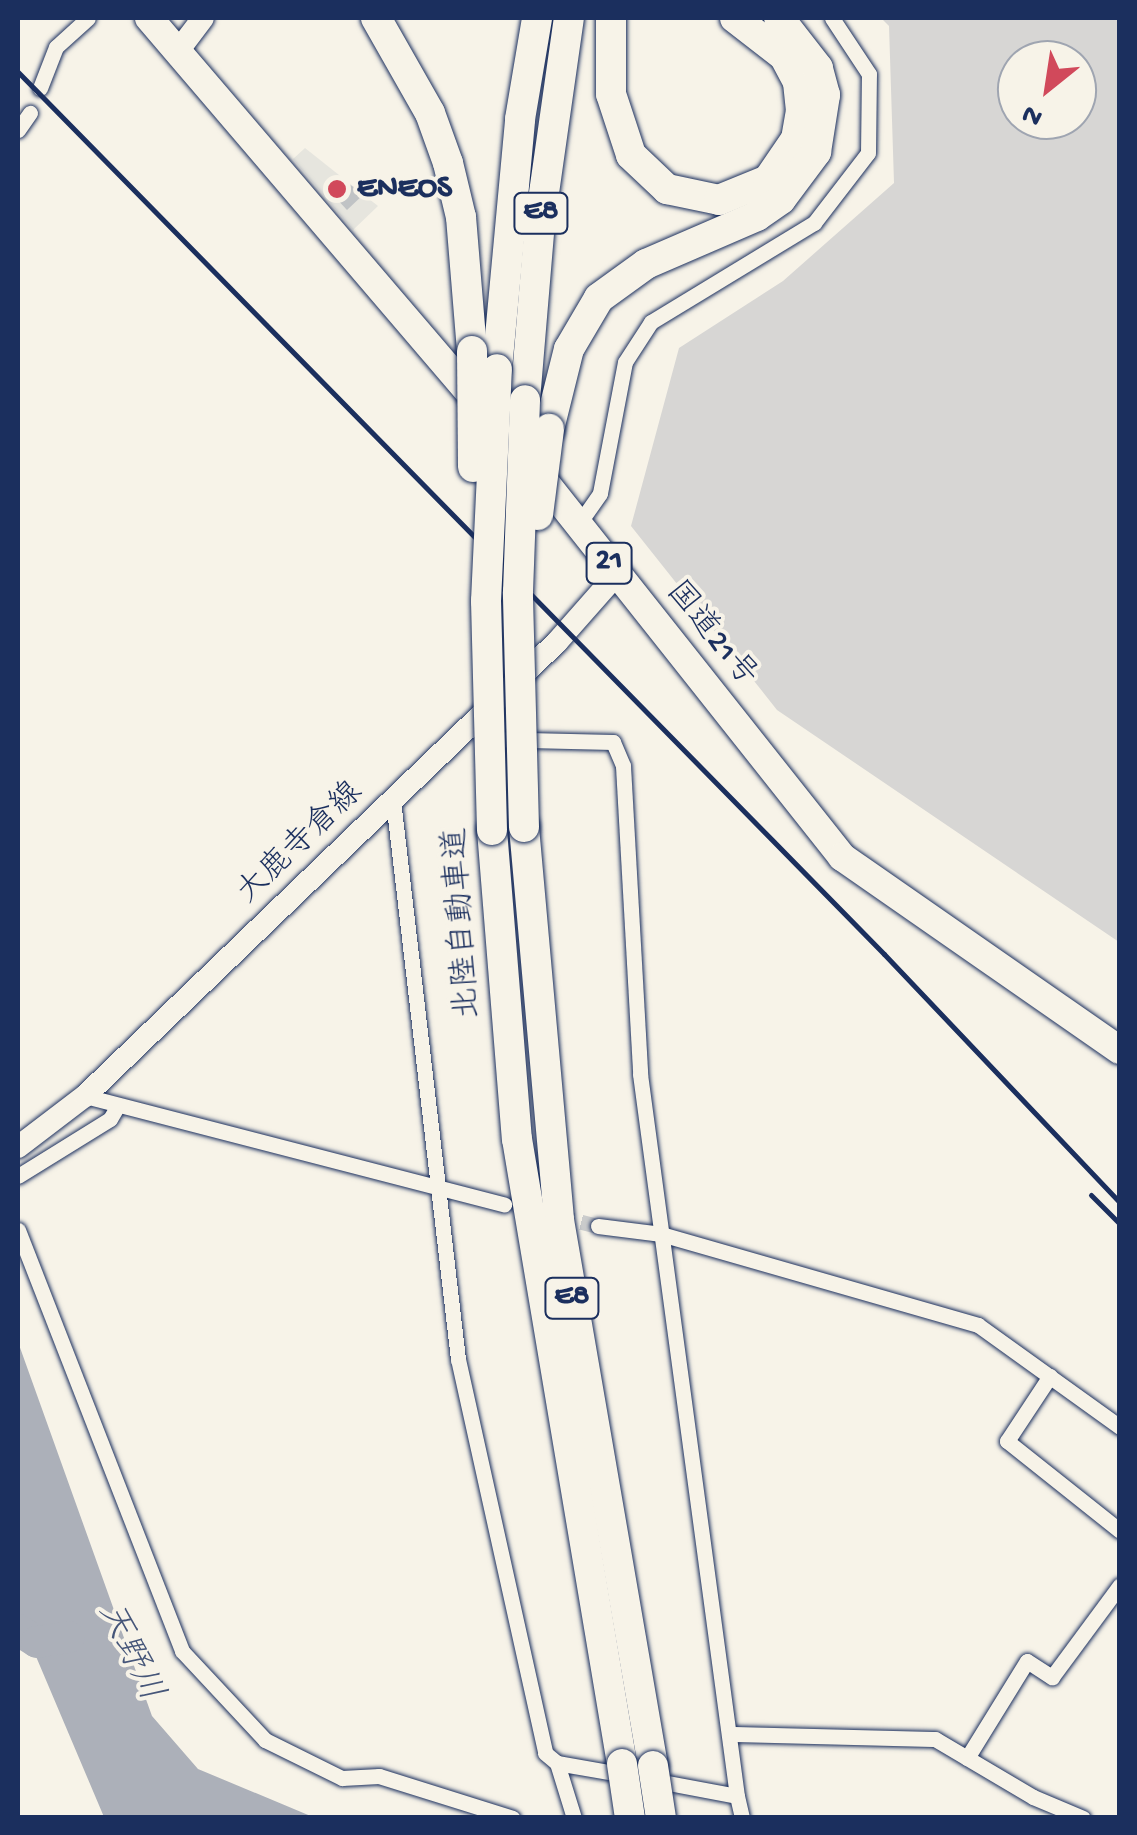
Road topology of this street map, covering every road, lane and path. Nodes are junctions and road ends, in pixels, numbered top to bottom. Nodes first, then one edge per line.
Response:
1 (88, 18) edge
2 (149, 18) edge
3 (203, 18) edge
4 (376, 18) edge
5 (735, 18) edge
6 (780, 18) edge
7 (832, 18) edge
8 (537, 20) edge
9 (568, 23) edge
10 (611, 25) edge
11 (178, 51) junction
12 (40, 88) dead end
13 (30, 113) dead end
14 (18, 130) edge
15 (580, 522) junction
16 (617, 574) junction
17 (488, 725) junction
18 (458, 738) junction
19 (393, 800) junction
20 (528, 827) junction
21 (1120, 1050) edge
22 (85, 1096) junction
23 (118, 1106) junction
24 (18, 1147) edge
25 (18, 1176) edge
26 (434, 1182) junction
27 (504, 1204) dead end
28 (598, 1226) tunnel mouth
29 (18, 1230) edge
30 (661, 1234) junction
31 (1050, 1376) junction
32 (1120, 1427) edge
33 (1120, 1531) edge
34 (1120, 1585) edge
35 (732, 1734) junction
36 (967, 1758) junction
37 (557, 1763) junction
38 (736, 1796) junction
39 (513, 1818) edge
40 (574, 1818) edge
41 (630, 1818) edge
42 (661, 1818) edge
43 (742, 1818) edge
44 (1083, 1818) edge

1 - 12 street
2 - 11 highway, 国道21号 / 21
3 - 11 main road
4 - 17 highway, bridge
5 - 10 highway
6 - 20 highway, bridge
7 - 15 street
8 - 17 highway, 北陸自動車道 / E8, bridge
9 - 20 highway, 北陸自動車道 / E8, bridge
11 - 15 highway, 国道21号 / 21
13 - 14 street
15 - 16 highway, 国道21号 / 21
16 - 18 main road, 大鹿寺倉線
16 - 21 highway, 国道21号 / 21
17 - 41 highway, 北陸自動車道 / E8, bridge
18 - 19 main road, 大鹿寺倉線
18 - 30 street
19 - 22 main road, 大鹿寺倉線
19 - 26 street
20 - 42 highway, 北陸自動車道 / E8, bridge
22 - 23 street
22 - 24 main road, 大鹿寺倉線
23 - 25 street
23 - 26 street
26 - 27 street
26 - 37 street
28 - 30 street
29 - 39 street
30 - 31 street
30 - 35 street
31 - 32 street
31 - 33 street
34 - 36 street
35 - 36 street
35 - 38 street
36 - 44 street
37 - 38 street
37 - 40 street
38 - 43 street

